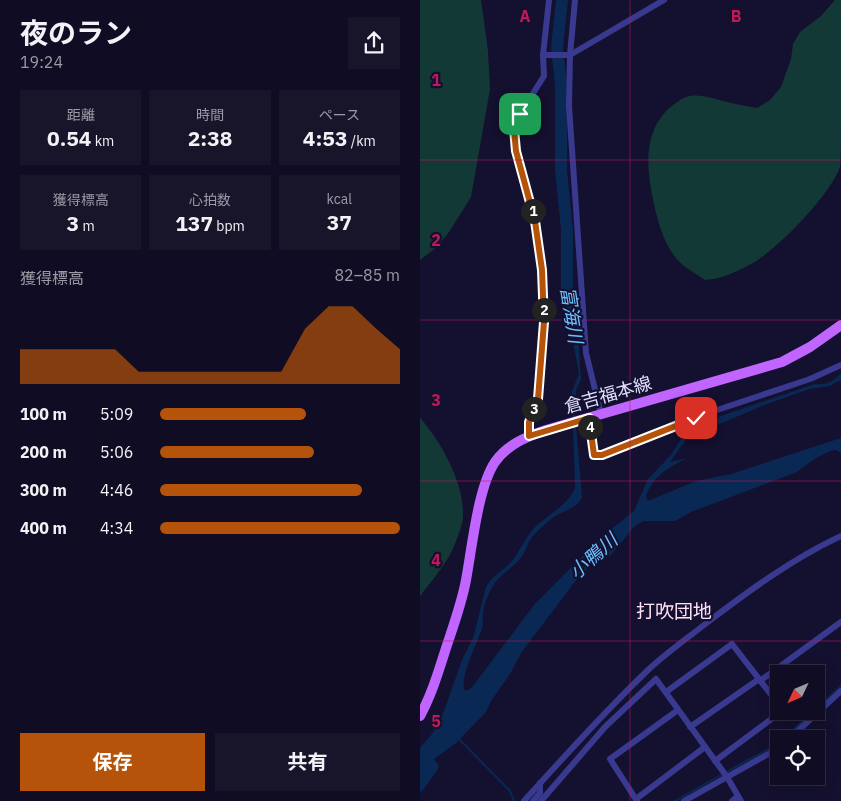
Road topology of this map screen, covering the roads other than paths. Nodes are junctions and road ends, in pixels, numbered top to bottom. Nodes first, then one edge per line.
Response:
1 (549, 0) edge
2 (575, 0) edge
3 (664, 0) edge
4 (544, 55) junction
5 (568, 55) junction
6 (841, 325) edge
7 (841, 365) edge
8 (601, 414) junction
9 (588, 418) junction
10 (529, 436) junction
11 (841, 536) edge
12 (841, 622) edge
13 (759, 680) junction
14 (841, 691) edge
15 (666, 692) junction
16 (770, 694) edge
17 (678, 710) junction
18 (420, 716) edge
19 (770, 720) edge
20 (690, 727) junction
21 (799, 730) edge
22 (705, 747) junction
23 (770, 753) edge
24 (715, 761) junction
25 (727, 777) junction
26 (540, 783) junction
27 (740, 799) edge
28 (636, 800) edge
29 (524, 801) edge
30 (534, 801) edge
31 (541, 801) edge
32 (684, 801) edge
33 (732, 801) edge

1 - 4 street
2 - 5 street
3 - 5 street
4 - 5 street
4 - 10 street
5 - 8 street
6 - 8 main road, 倉吉福本線
7 - 9 street
8 - 9 main road, 倉吉福本線
9 - 10 main road, 倉吉福本線
10 - 18 main road, 倉吉福本線
11 - 26 street
12 - 13 street
13 - 15 street
13 - 16 street
13 - 20 street
14 - 21 street
15 - 17 street
15 - 31 street
17 - 20 street
17 - 28 street
19 - 24 street
20 - 22 street
22 - 24 street
22 - 28 street
23 - 25 street
24 - 25 street
25 - 27 street
25 - 32 street
26 - 29 street
26 - 30 street
27 - 33 street

